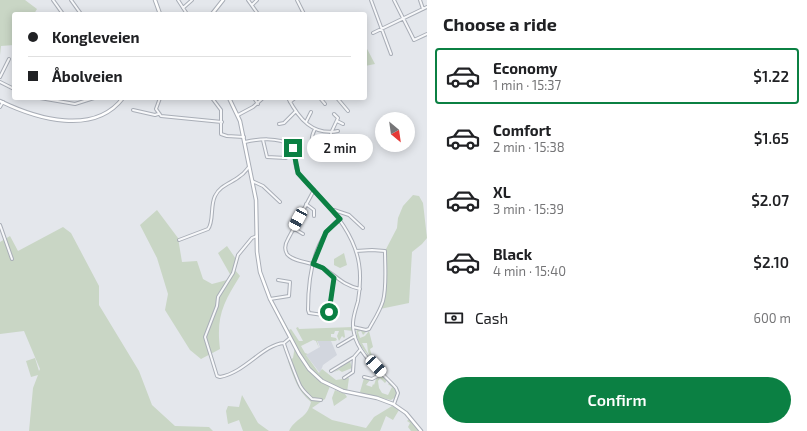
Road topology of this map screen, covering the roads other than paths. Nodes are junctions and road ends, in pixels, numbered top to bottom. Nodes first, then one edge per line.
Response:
1 (53, 0) edge
2 (71, 0) edge
3 (154, 0) edge
4 (178, 0) edge
5 (192, 0) edge
6 (223, 0) edge
7 (248, 0) edge
8 (257, 0) edge
9 (296, 0) edge
10 (371, 0) edge
11 (394, 0) edge
12 (420, 0) edge
13 (252, 5) junction
14 (427, 7) edge
15 (183, 8) junction
16 (423, 9) junction
17 (62, 12) edge
18 (80, 12) edge
19 (159, 12) edge
20 (186, 12) edge
21 (214, 12) edge
22 (257, 12) edge
23 (303, 12) edge
24 (403, 19) junction
25 (382, 29) junction
26 (373, 33) dead end
27 (427, 34) edge
28 (391, 54) dead end
29 (9, 59) dead end
30 (0, 77) edge
31 (0, 82) edge
32 (12, 88) edge
33 (52, 100) edge
34 (88, 100) edge
35 (121, 100) edge
36 (159, 100) edge
37 (214, 100) edge
38 (230, 100) edge
39 (255, 100) edge
40 (261, 100) edge
41 (292, 100) edge
42 (322, 100) edge
43 (339, 100) edge
44 (1, 102) edge
45 (290, 102) joint
46 (258, 104) junction
47 (325, 104) dead end
48 (0, 107) edge
49 (133, 110) dead end
50 (348, 110) dead end
51 (296, 111) junction
52 (311, 112) dead end
53 (158, 114) junction
54 (334, 114) dead end
55 (238, 115) junction
56 (337, 121) junction
57 (222, 122) junction
58 (306, 122) junction
59 (280, 124) dead end
60 (343, 124) dead end
61 (315, 129) junction
62 (338, 131) dead end
63 (332, 132) junction
64 (244, 137) junction
65 (264, 140) junction
66 (245, 142) junction
67 (286, 158) dead end
68 (324, 160) dead end
69 (250, 167) junction
70 (252, 181) junction
71 (314, 190) junction
72 (280, 202) dead end
73 (306, 204) junction
74 (333, 210) junction
75 (314, 216) dead end
76 (340, 219) junction
77 (0, 224) edge
78 (293, 228) junction
79 (363, 228) dead end
80 (303, 234) dead end
81 (256, 236) junction
82 (179, 240) dead end
83 (356, 251) junction
84 (12, 259) dead end
85 (313, 264) junction
86 (334, 278) junction
87 (278, 280) dead end
88 (360, 289) junction
89 (270, 299) junction
90 (353, 327) junction
91 (355, 336) junction
92 (290, 338) junction
93 (284, 343) junction
94 (338, 346) dead end
95 (361, 349) junction
96 (354, 357) junction
97 (331, 371) dead end
98 (383, 373) junction
99 (364, 377) dead end
100 (344, 378) dead end
101 (321, 400) dead end
102 (393, 404) junction
103 (421, 431) edge

1 - 17 street
2 - 18 street
3 - 19 main road
4 - 15 street
5 - 15 street
6 - 21 main road
7 - 13 street
8 - 13 street
9 - 23 street
10 - 25 street
11 - 24 street
12 - 16 street
13 - 22 street
14 - 16 street
15 - 20 street
16 - 24 street
24 - 25 street
24 - 27 street
25 - 26 street
25 - 28 street
29 - 30 street
31 - 32 street
33 - 34 street
35 - 44 main road
36 - 53 street
37 - 57 street
38 - 55 main road
39 - 46 street
40 - 46 street
41 - 45 street
42 - 47 street
43 - 50 street
44 - 48 street
45 - 51 street
46 - 55 street
49 - 53 street
51 - 58 street
51 - 59 street
52 - 58 street
53 - 57 street
54 - 56 street
55 - 64 main road
56 - 60 street
56 - 63 street
57 - 64 street
58 - 61 street
61 - 63 street
61 - 68 street
62 - 63 street
64 - 66 main road
65 - 66 street
65 - 67 street
65 - 71 street
66 - 69 main road
69 - 70 main road
69 - 82 street
70 - 72 street
70 - 81 main road
71 - 73 street
71 - 74 street
73 - 75 street
73 - 78 street
74 - 76 street
74 - 79 street
76 - 83 street
76 - 85 street
77 - 84 street
78 - 80 street
78 - 85 street
81 - 89 main road
81 - 93 street
83 - 88 street
83 - 90 street
85 - 86 street
85 - 86 street
86 - 88 street
87 - 89 street
88 - 90 street
89 - 92 main road
90 - 91 street
91 - 94 street
91 - 95 street
92 - 93 street
92 - 102 main road
93 - 101 street
95 - 96 street
95 - 98 street
96 - 97 street
96 - 100 street
98 - 99 street
98 - 102 street
102 - 103 main road

